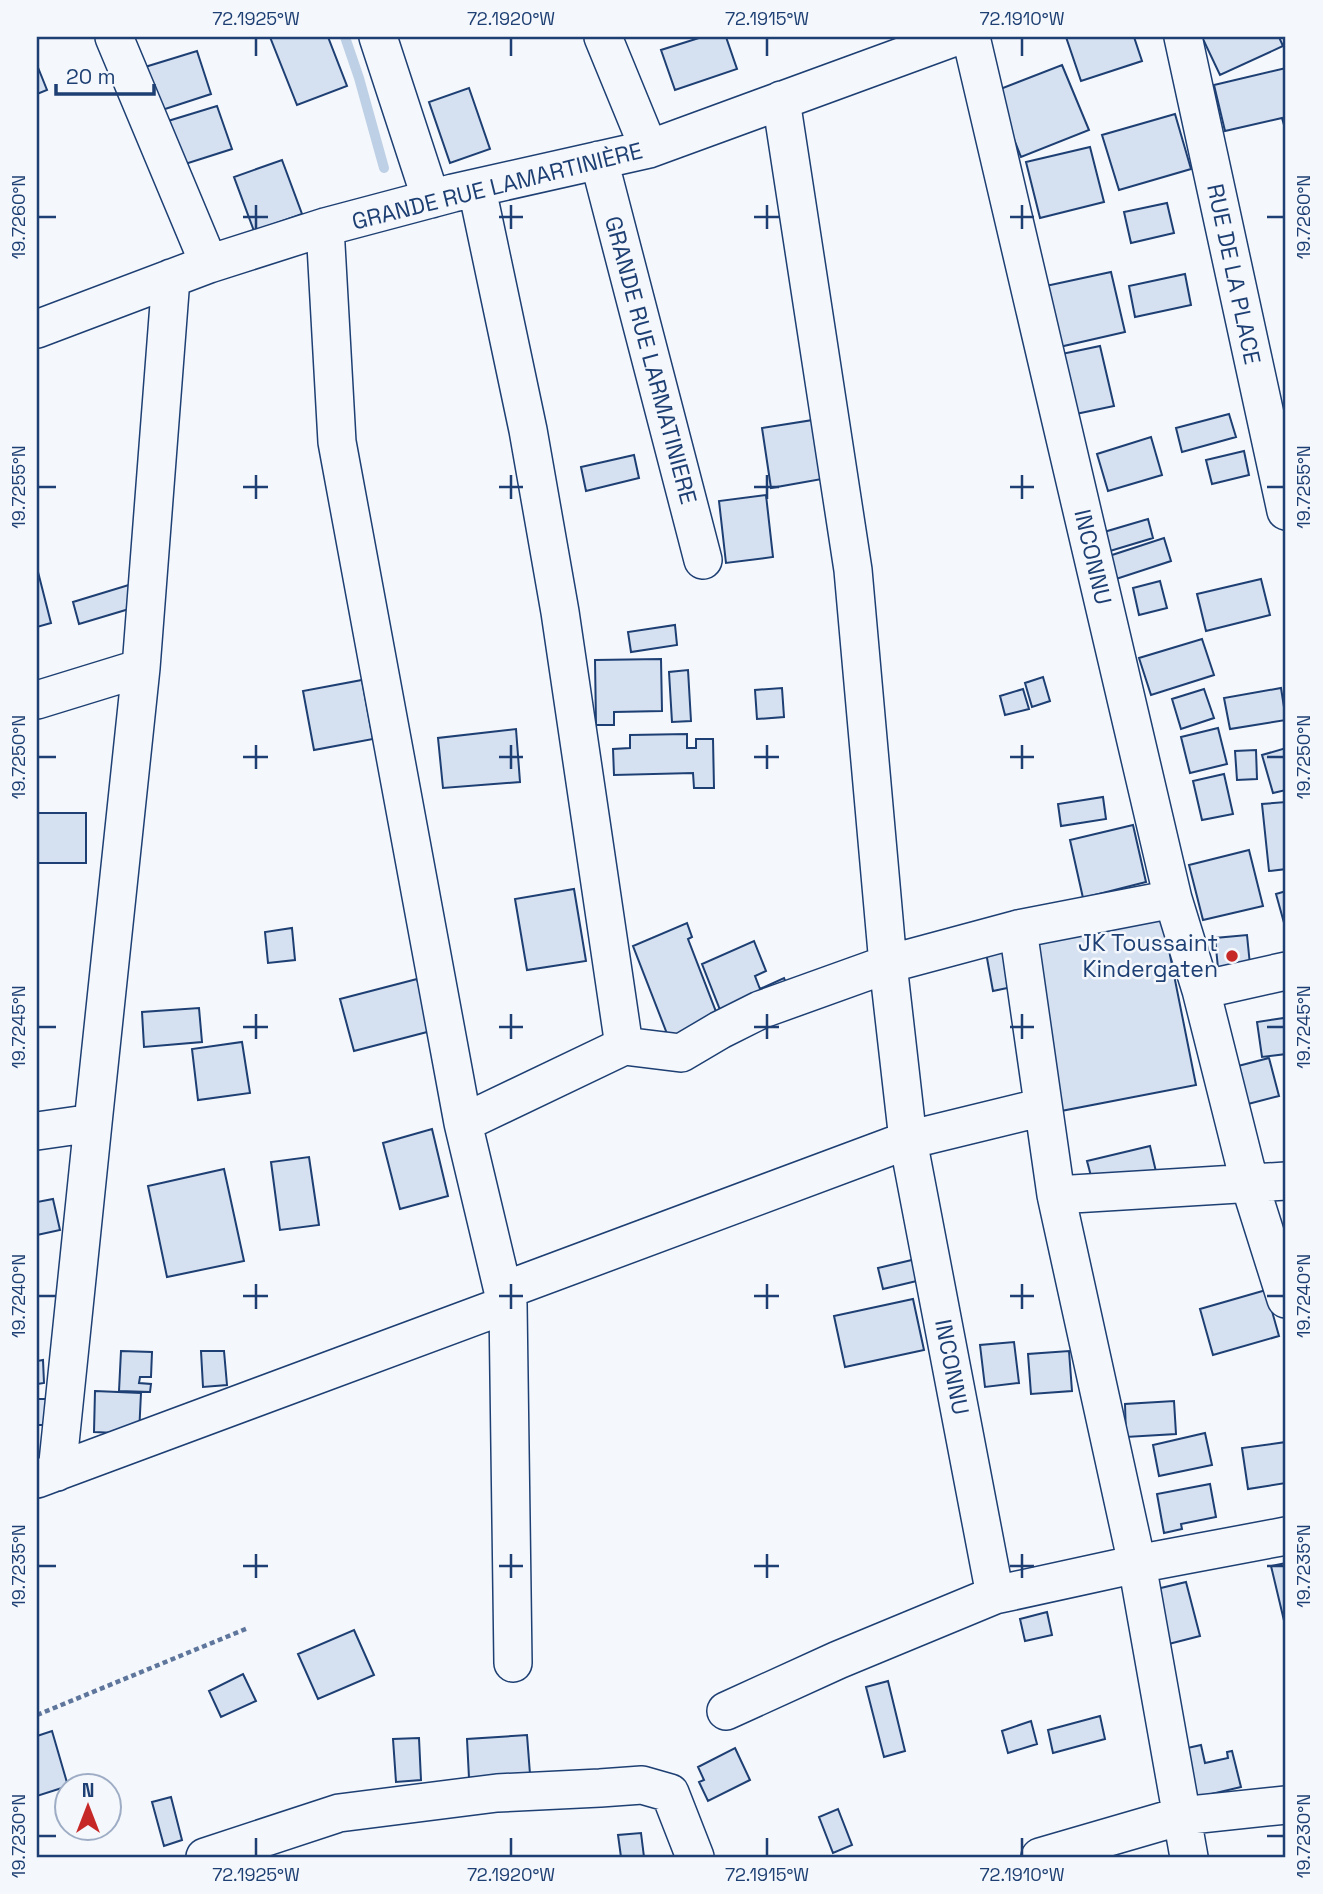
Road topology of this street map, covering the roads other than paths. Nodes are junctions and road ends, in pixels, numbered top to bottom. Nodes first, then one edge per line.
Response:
1 (114, 37) edge
2 (377, 37) edge
3 (603, 37) edge
4 (955, 37) edge
5 (971, 37) edge
6 (1183, 37) edge
7 (781, 100) junction
8 (649, 149) junction
9 (599, 159) junction
10 (442, 197) junction
11 (325, 228) junction
12 (209, 264) junction
13 (171, 278) junction
14 (37, 329) edge
15 (1286, 511) edge
16 (703, 560) dead end
17 (141, 668) junction
18 (37, 700) edge
19 (1173, 899) junction
20 (1018, 929) junction
21 (888, 964) junction
22 (1286, 971) edge
23 (1201, 990) junction
24 (624, 1046) junction
25 (1043, 1107) junction
26 (93, 1123) junction
27 (463, 1123) junction
28 (37, 1131) edge
29 (908, 1140) junction
30 (1286, 1181) edge
31 (1250, 1185) junction
32 (1056, 1195) junction
33 (505, 1297) junction
34 (1286, 1299) edge
35 (47, 1476) edge
36 (1286, 1536) edge
37 (1138, 1564) junction
38 (995, 1595) junction
39 (513, 1663) dead end
40 (726, 1711) dead end
41 (1286, 1805) edge
42 (1181, 1816) junction
43 (205, 1857) edge
44 (695, 1857) edge
45 (1040, 1857) edge
46 (1189, 1857) edge

1 - 12 street
2 - 10 street
3 - 8 street
4 - 7 street, GRANDE RUE LAMARTINIÈRE
5 - 19 street, INCONNU
6 - 15 street, RUE DE LA PLACE
7 - 8 street, GRANDE RUE LAMARTINIÈRE
7 - 21 street, INCONNU
8 - 9 street, GRANDE RUE LAMARTINIÈRE
9 - 10 street, GRANDE RUE LAMARTINIÈRE
9 - 16 street, GRANDE RUE LARMATINIERE
10 - 11 street, GRANDE RUE LAMARTINIÈRE
10 - 24 street
11 - 12 street, GRANDE RUE LAMARTINIÈRE
11 - 27 street
12 - 13 street, GRANDE RUE LAMARTINIÈRE
13 - 14 street, GRANDE RUE LAMARTINIÈRE
13 - 17 street
17 - 18 street
17 - 26 street
19 - 20 street
19 - 23 street, INCONNU
20 - 21 street
20 - 25 street
21 - 24 street
21 - 29 street, INCONNU
22 - 23 street
23 - 31 street, INCONNU
24 - 27 street
25 - 29 street
25 - 32 street
26 - 28 street
26 - 35 street
27 - 33 street
29 - 33 street
29 - 38 street, INCONNU
30 - 31 street
31 - 32 street
31 - 34 street, INCONNU
32 - 37 street
33 - 35 street
33 - 39 street
36 - 37 street
37 - 38 street
37 - 42 street
38 - 40 street
41 - 42 street
42 - 45 street
42 - 46 street
43 - 44 street

